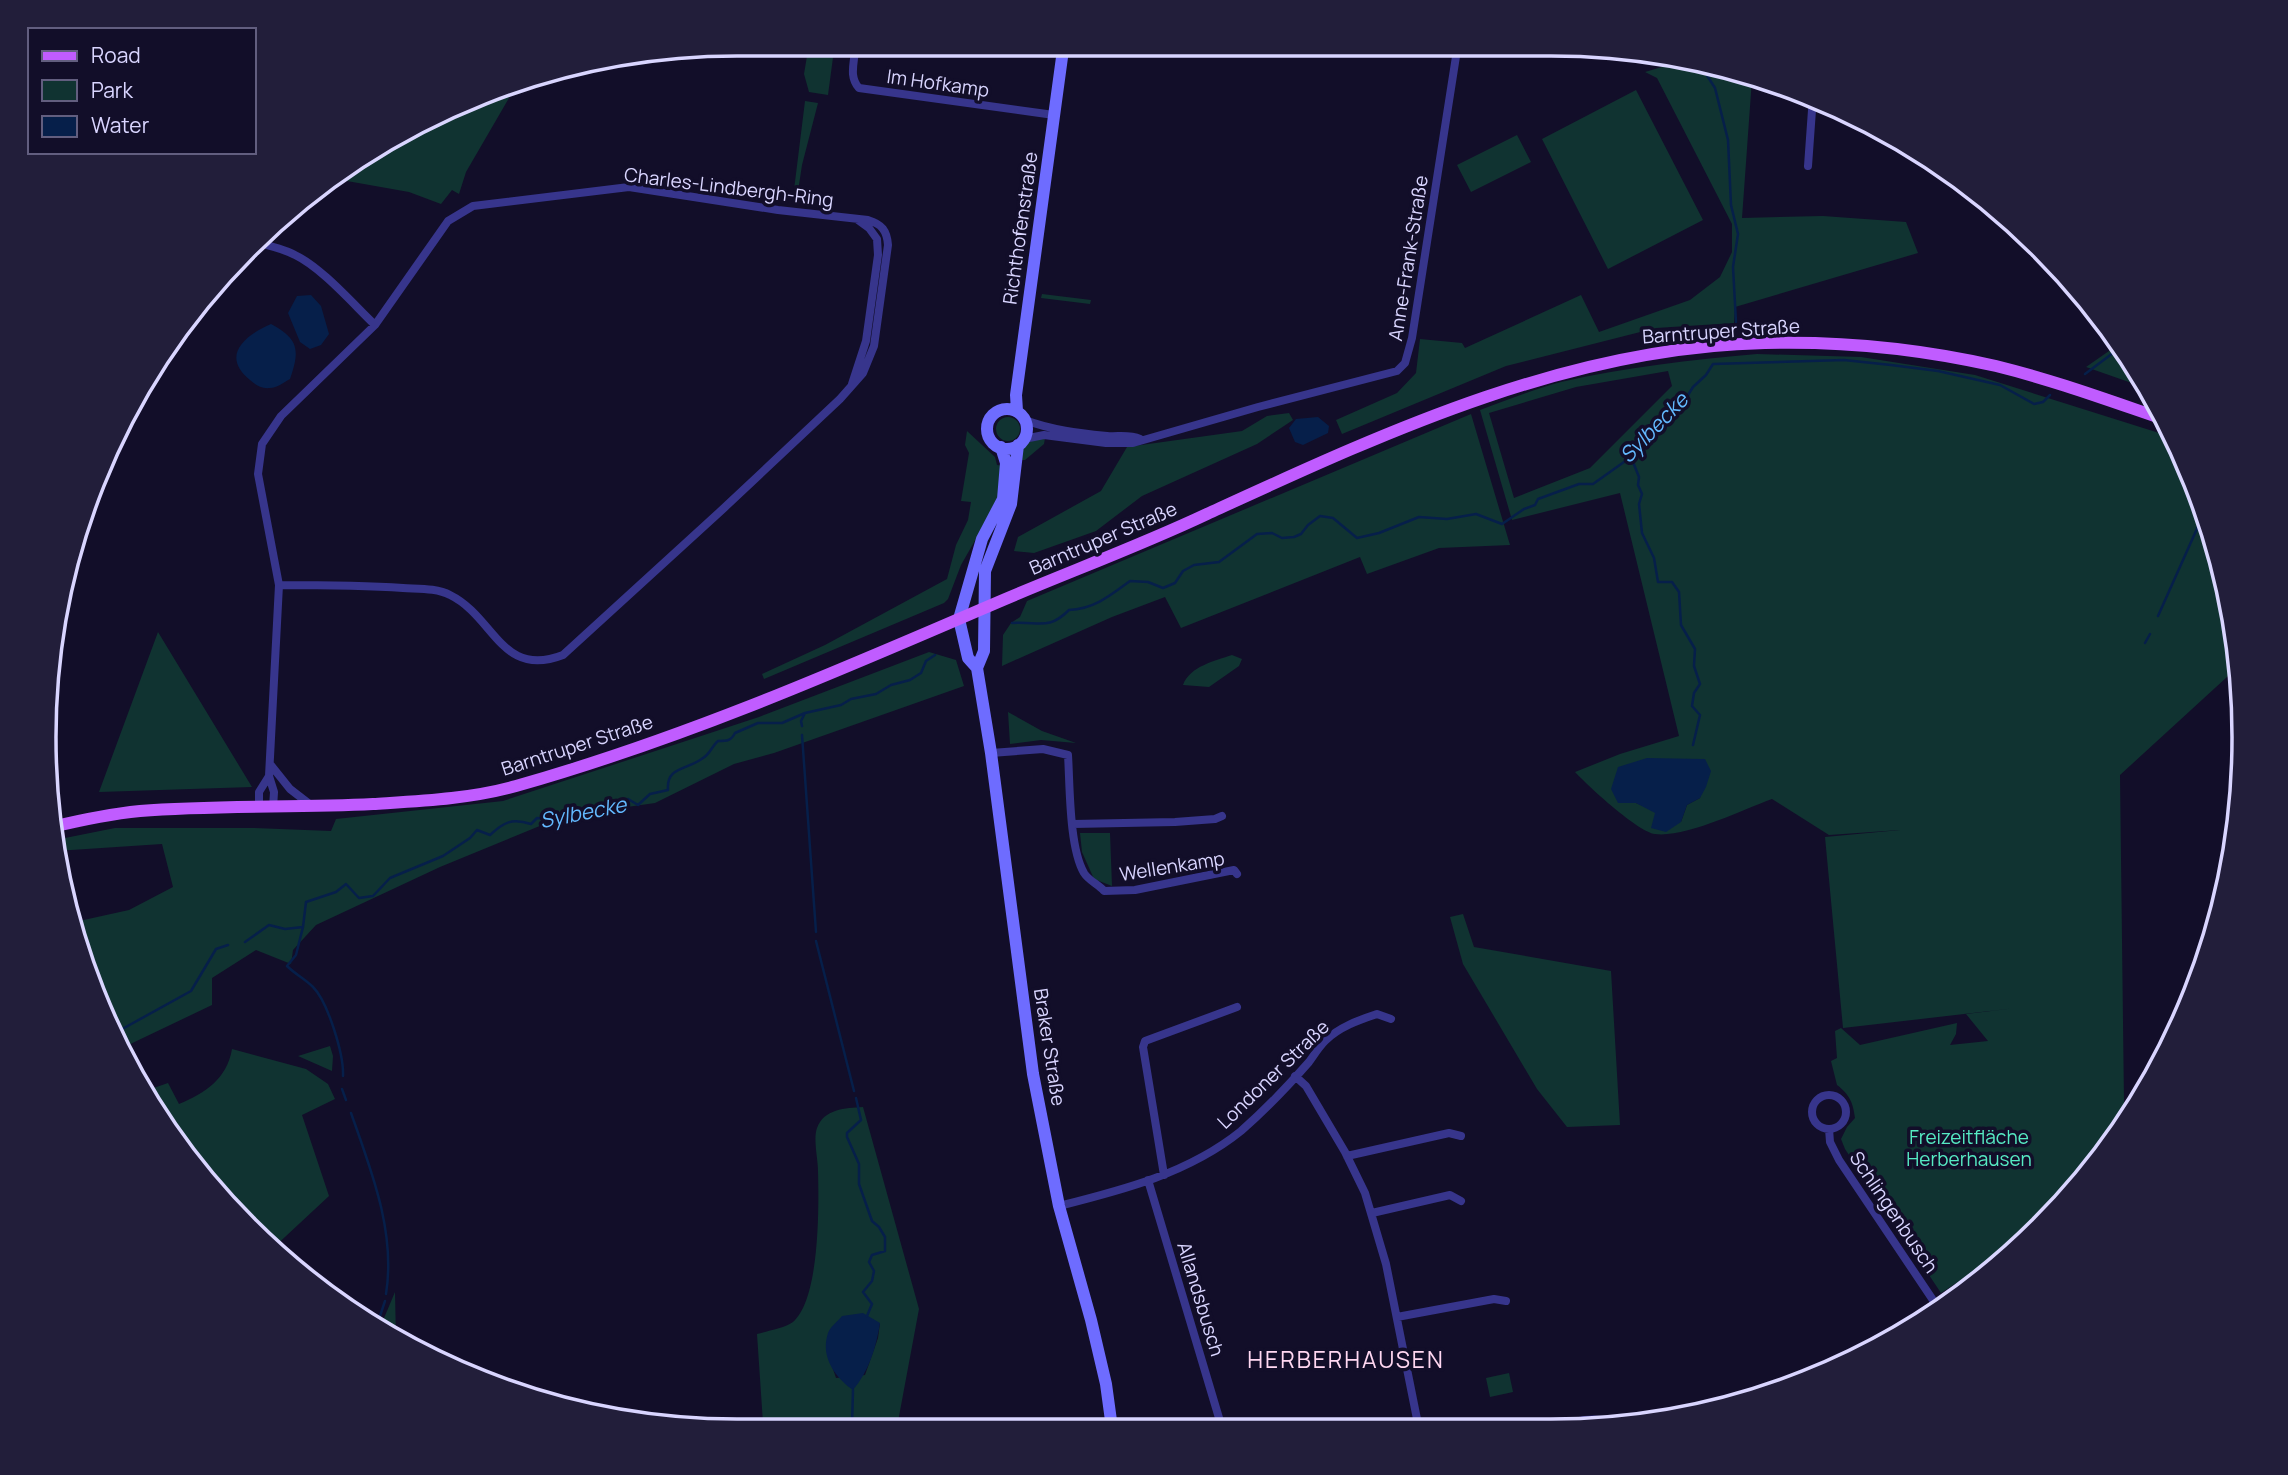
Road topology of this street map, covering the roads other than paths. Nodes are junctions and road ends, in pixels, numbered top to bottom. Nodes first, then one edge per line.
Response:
1 (855, 56) edge
2 (1055, 56) edge
3 (1062, 56) edge
4 (1456, 56) edge
5 (1812, 108) edge
6 (1051, 114) junction
7 (1808, 166) dead end
8 (267, 245) edge
9 (375, 324) junction
10 (1016, 413) junction
11 (2150, 414) edge
12 (1140, 439) junction
13 (1021, 442) junction
14 (1001, 447) junction
15 (279, 585) junction
16 (983, 608) junction
17 (959, 619) junction
18 (976, 668) junction
19 (991, 753) junction
20 (270, 764) junction
21 (269, 776) junction
22 (314, 807) junction
23 (259, 808) junction
24 (273, 808) junction
25 (1222, 816) dead end
26 (1073, 824) junction
27 (62, 825) edge
28 (1237, 874) dead end
29 (1237, 1007) dead end
30 (1391, 1019) dead end
31 (1295, 1076) junction
32 (1829, 1129) junction
33 (1461, 1136) dead end
34 (1347, 1156) junction
35 (1164, 1175) junction
36 (1148, 1180) junction
37 (1461, 1201) dead end
38 (1059, 1206) junction
39 (1371, 1213) junction
40 (1506, 1301) dead end
41 (1933, 1301) edge
42 (1397, 1317) junction
43 (1111, 1419) edge
44 (1219, 1419) edge
45 (1417, 1419) edge

1 - 6 street, Im Hofkamp
2 - 6 street, Richthofenstraße
3 - 6 street, Richthofenstraße
4 - 12 street, Anne-Frank-Straße
5 - 7 street
6 - 10 street, Richthofenstraße
8 - 9 street
9 - 15 street, Charles-Lindbergh-Ring
9 - 15 street, Charles-Lindbergh-Ring
10 - 12 street, Anne-Frank-Straße
10 - 13 street
10 - 14 street
11 - 16 main road, Barntruper Straße
12 - 13 street, Anne-Frank-Straße
13 - 14 street
13 - 16 street
14 - 17 street
15 - 20 street, Charles-Lindbergh-Ring
16 - 17 main road, Barntruper Straße
16 - 18 street, Braker Straße
17 - 18 street, Braker Straße
17 - 22 main road, Barntruper Straße
18 - 19 street, Braker Straße
19 - 26 street, Wellenkamp
19 - 38 street, Braker Straße
20 - 21 street, Charles-Lindbergh-Ring
20 - 22 street
21 - 23 street, Charles-Lindbergh-Ring
21 - 24 street, Charles-Lindbergh-Ring
22 - 24 main road, Barntruper Straße
23 - 24 main road, Barntruper Straße
23 - 27 main road, Barntruper Straße
25 - 26 street, Wellenkamp
26 - 28 street, Wellenkamp
29 - 35 street
30 - 31 street, Londoner Straße
31 - 34 street
31 - 35 street, Londoner Straße
32 - 32 street
32 - 41 street, Schlingenbusch
33 - 34 street
34 - 39 street
35 - 36 street, Londoner Straße
36 - 38 street, Londoner Straße
36 - 44 street, Allandsbusch
37 - 39 street
38 - 43 street, Braker Straße
39 - 42 street
40 - 42 street
42 - 45 street

